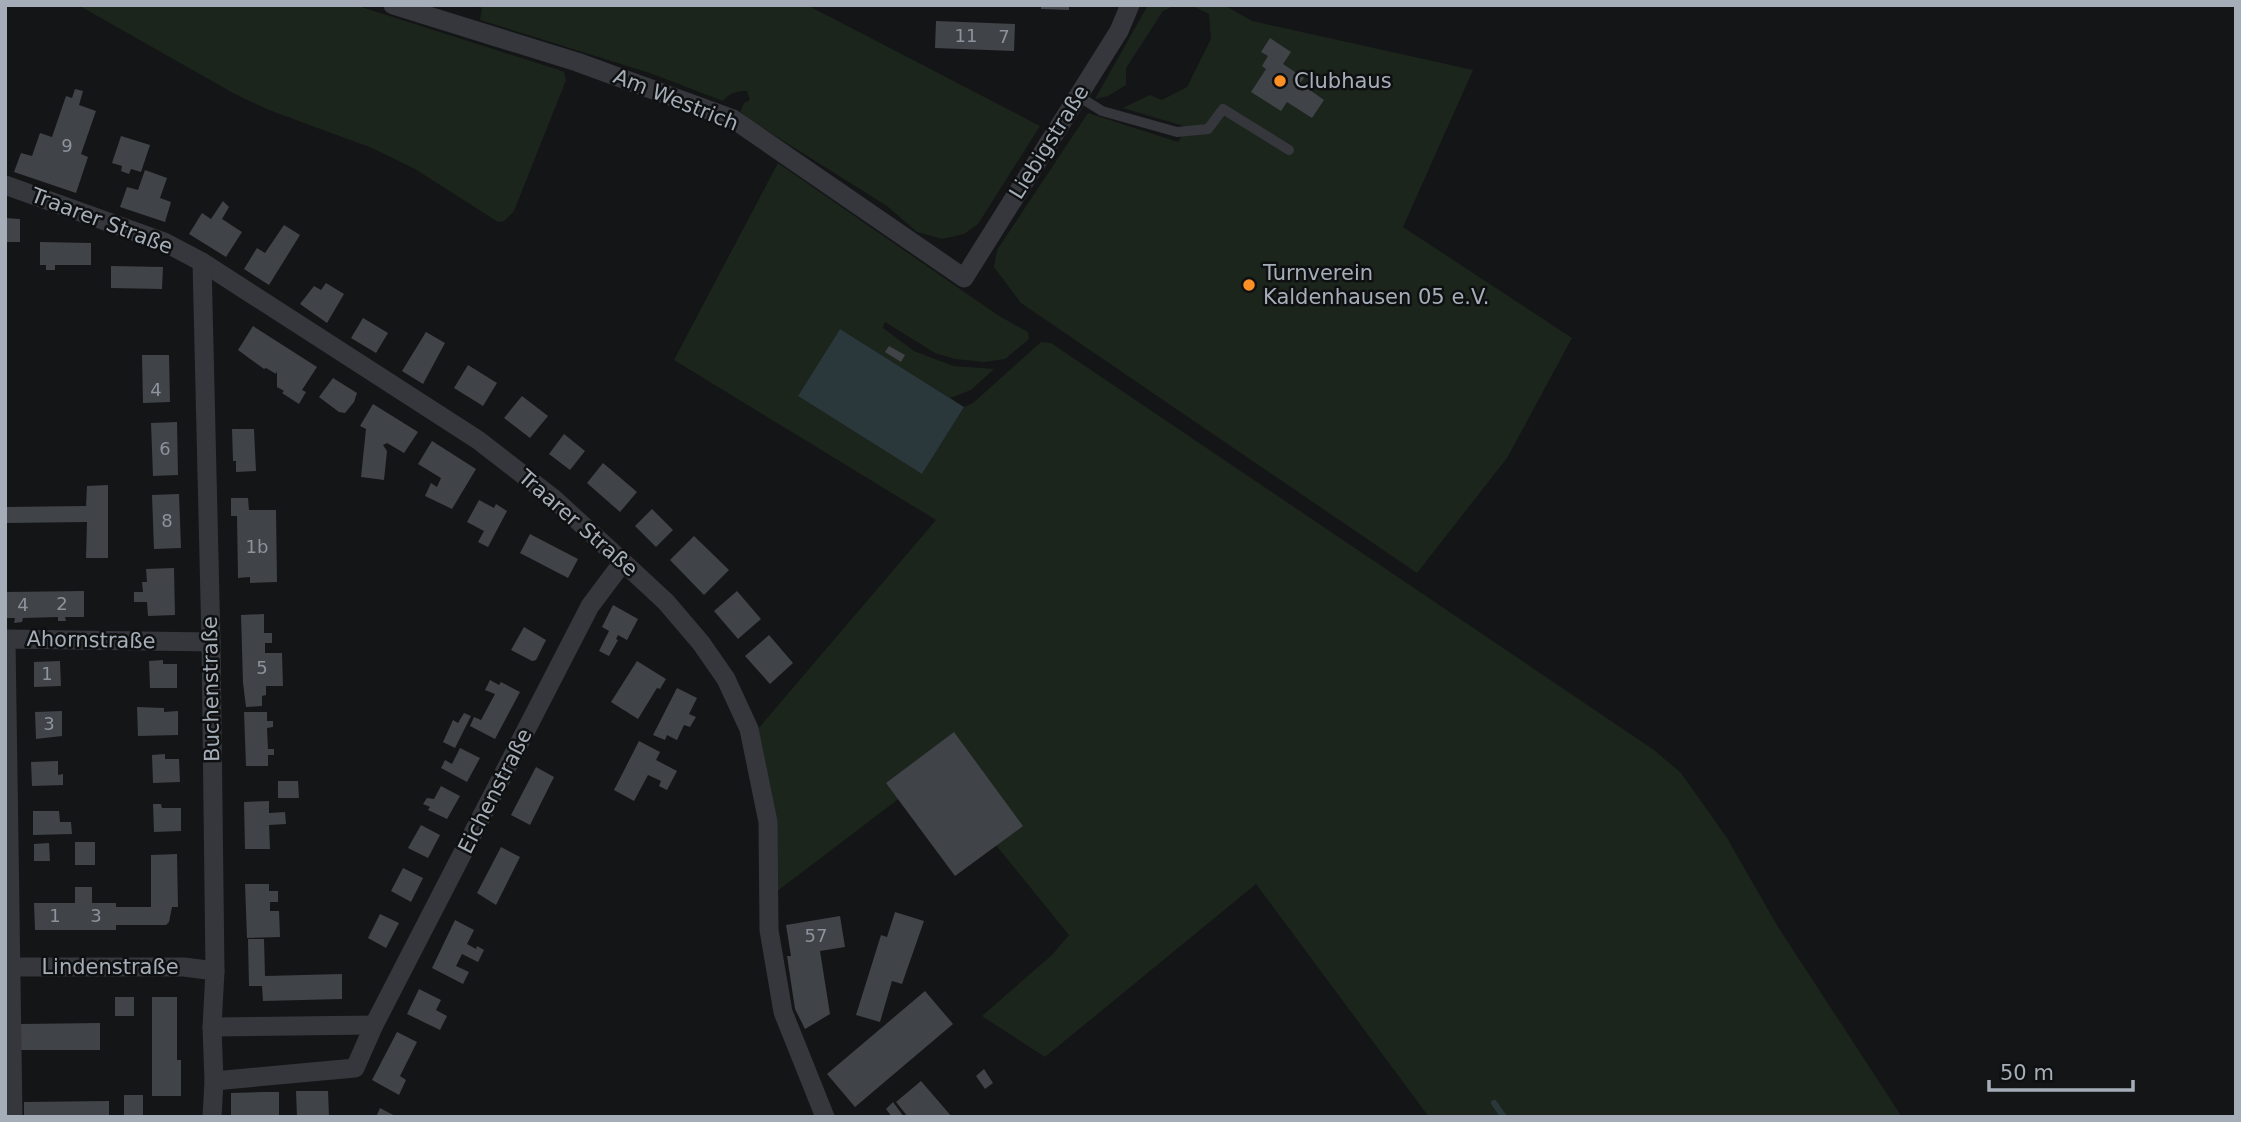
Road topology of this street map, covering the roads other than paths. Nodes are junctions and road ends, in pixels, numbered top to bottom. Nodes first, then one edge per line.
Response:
1 (393, 5) edge
2 (1130, 5) edge
3 (1078, 96) junction
4 (1289, 150) dead end
5 (5, 185) edge
6 (202, 262) junction
7 (964, 278) joint
8 (623, 562) junction
9 (6, 639) edge
10 (211, 642) junction
11 (8, 967) edge
12 (215, 971) junction
13 (374, 1025) junction
14 (212, 1027) junction
15 (214, 1081) junction
16 (13, 1117) edge
17 (212, 1117) edge
18 (825, 1117) edge

1 - 7 street, Am Westrich
2 - 3 street, Liebigstraße
3 - 4 lane
3 - 7 street, Liebigstraße
5 - 6 street, Traarer Straße
6 - 8 street, Traarer Straße
6 - 10 street, Buchenstraße
8 - 13 street, Eichenstraße
8 - 18 street, Traarer Straße
9 - 10 street, Ahornstraße
9 - 11 street, Ahornstraße
10 - 12 street, Buchenstraße
11 - 12 street, Lindenstraße
11 - 16 street, Ahornstraße
12 - 14 street, Buchenstraße
13 - 14 street
13 - 15 street, Eichenstraße
14 - 15 street, Buchenstraße
15 - 17 street, Buchenstraße

